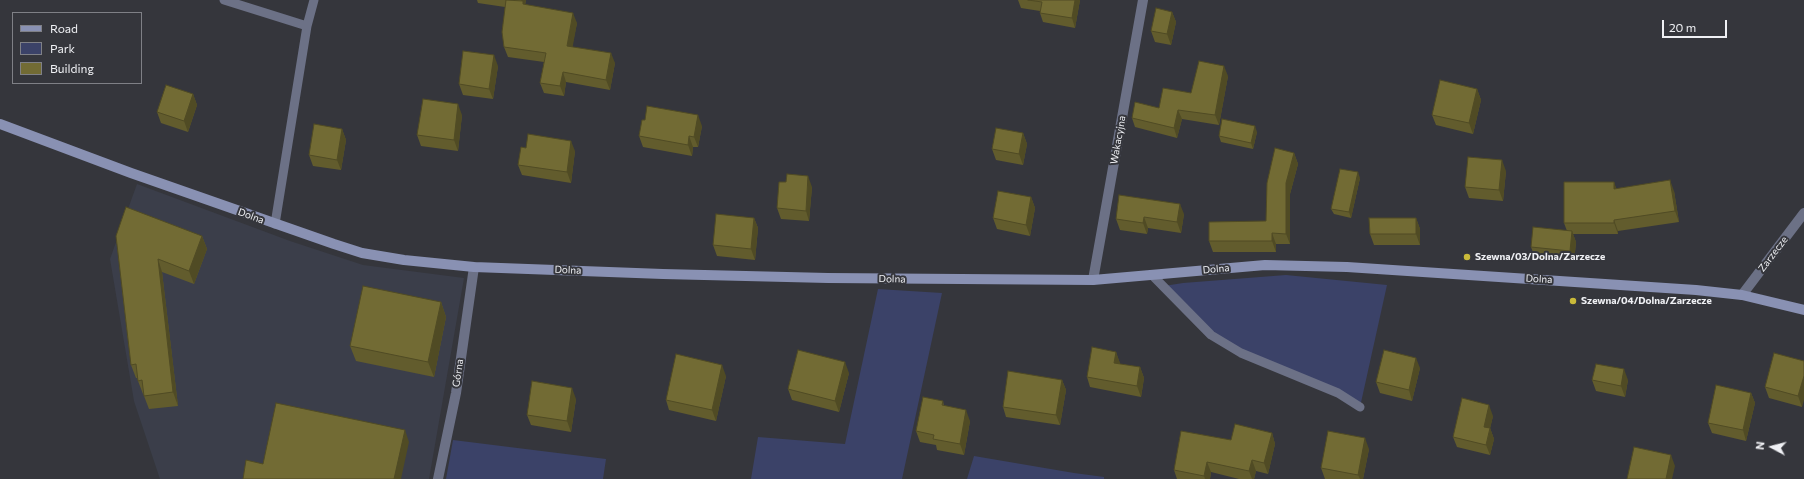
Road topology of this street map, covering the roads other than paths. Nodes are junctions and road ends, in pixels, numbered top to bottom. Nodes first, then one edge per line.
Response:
1 (224, 0) edge
2 (1143, 0) edge
3 (313, 1) edge
4 (307, 26) junction
5 (0, 124) edge
6 (1804, 213) edge
7 (275, 224) junction
8 (474, 267) junction
9 (1153, 276) junction
10 (1093, 280) junction
11 (1742, 295) junction
12 (1804, 310) edge
13 (1360, 407) dead end
14 (438, 479) edge

1 - 4 lane
2 - 10 street, Wakacyjna
3 - 4 lane
4 - 7 lane
5 - 7 street, Dolna
6 - 11 street, Zarzecze
7 - 8 street, Dolna
8 - 10 street, Dolna
8 - 14 street, Górna
9 - 10 street, Dolna
9 - 11 street, Dolna
9 - 13 lane
11 - 12 street, Dolna

